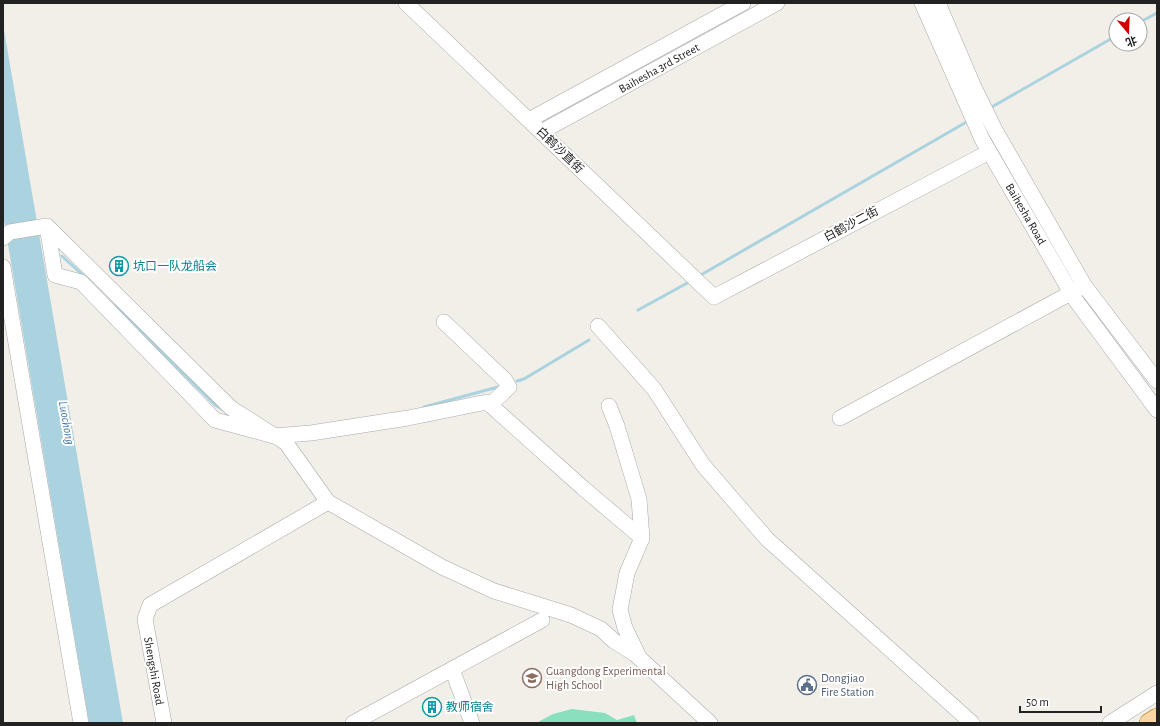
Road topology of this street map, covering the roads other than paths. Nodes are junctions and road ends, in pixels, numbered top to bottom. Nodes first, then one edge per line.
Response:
1 (406, 3) edge
2 (742, 3) edge
3 (777, 3) edge
4 (922, 3) edge
5 (938, 3) edge
6 (529, 120) junction
7 (541, 132) junction
8 (985, 145) junction
9 (48, 226) junction
10 (3, 238) edge
11 (3, 267) edge
12 (1084, 285) junction
13 (1071, 292) junction
14 (714, 297) joint
15 (444, 322) dead end
16 (598, 326) dead end
17 (1157, 381) edge
18 (490, 405) junction
19 (608, 406) dead end
20 (1157, 410) edge
21 (840, 418) dead end
22 (274, 436) junction
23 (328, 502) junction
24 (642, 538) junction
25 (542, 620) dead end
26 (642, 661) junction
27 (452, 669) junction
28 (1157, 693) edge
29 (1157, 718) edge
30 (81, 723) edge
31 (164, 723) edge
32 (354, 723) edge
33 (472, 723) edge
34 (710, 723) edge
35 (972, 723) edge
36 (1110, 723) edge
37 (1150, 723) edge

1 - 6 street, 白鹤沙直街
2 - 6 street, Baihesha 3rd Street
3 - 7 street, Baihesha 3rd Street
4 - 8 street, Baihesha Road
5 - 12 street, Baihesha Road
6 - 7 street, 白鹤沙直街
7 - 14 street, 白鹤沙直街
8 - 13 street, Baihesha Road
8 - 14 street, 白鹤沙二街
9 - 10 street
9 - 22 street
9 - 22 street
11 - 30 street
12 - 13 street
12 - 17 street, Baihesha Road
13 - 20 street, Baihesha Road
13 - 21 street
15 - 18 street
16 - 35 street
18 - 22 street
18 - 24 street
19 - 24 street
22 - 23 street
23 - 26 street
23 - 31 street, Shengshi Road
24 - 26 street
25 - 27 street
26 - 34 street
27 - 32 street
27 - 33 street
28 - 36 street
29 - 37 main road

